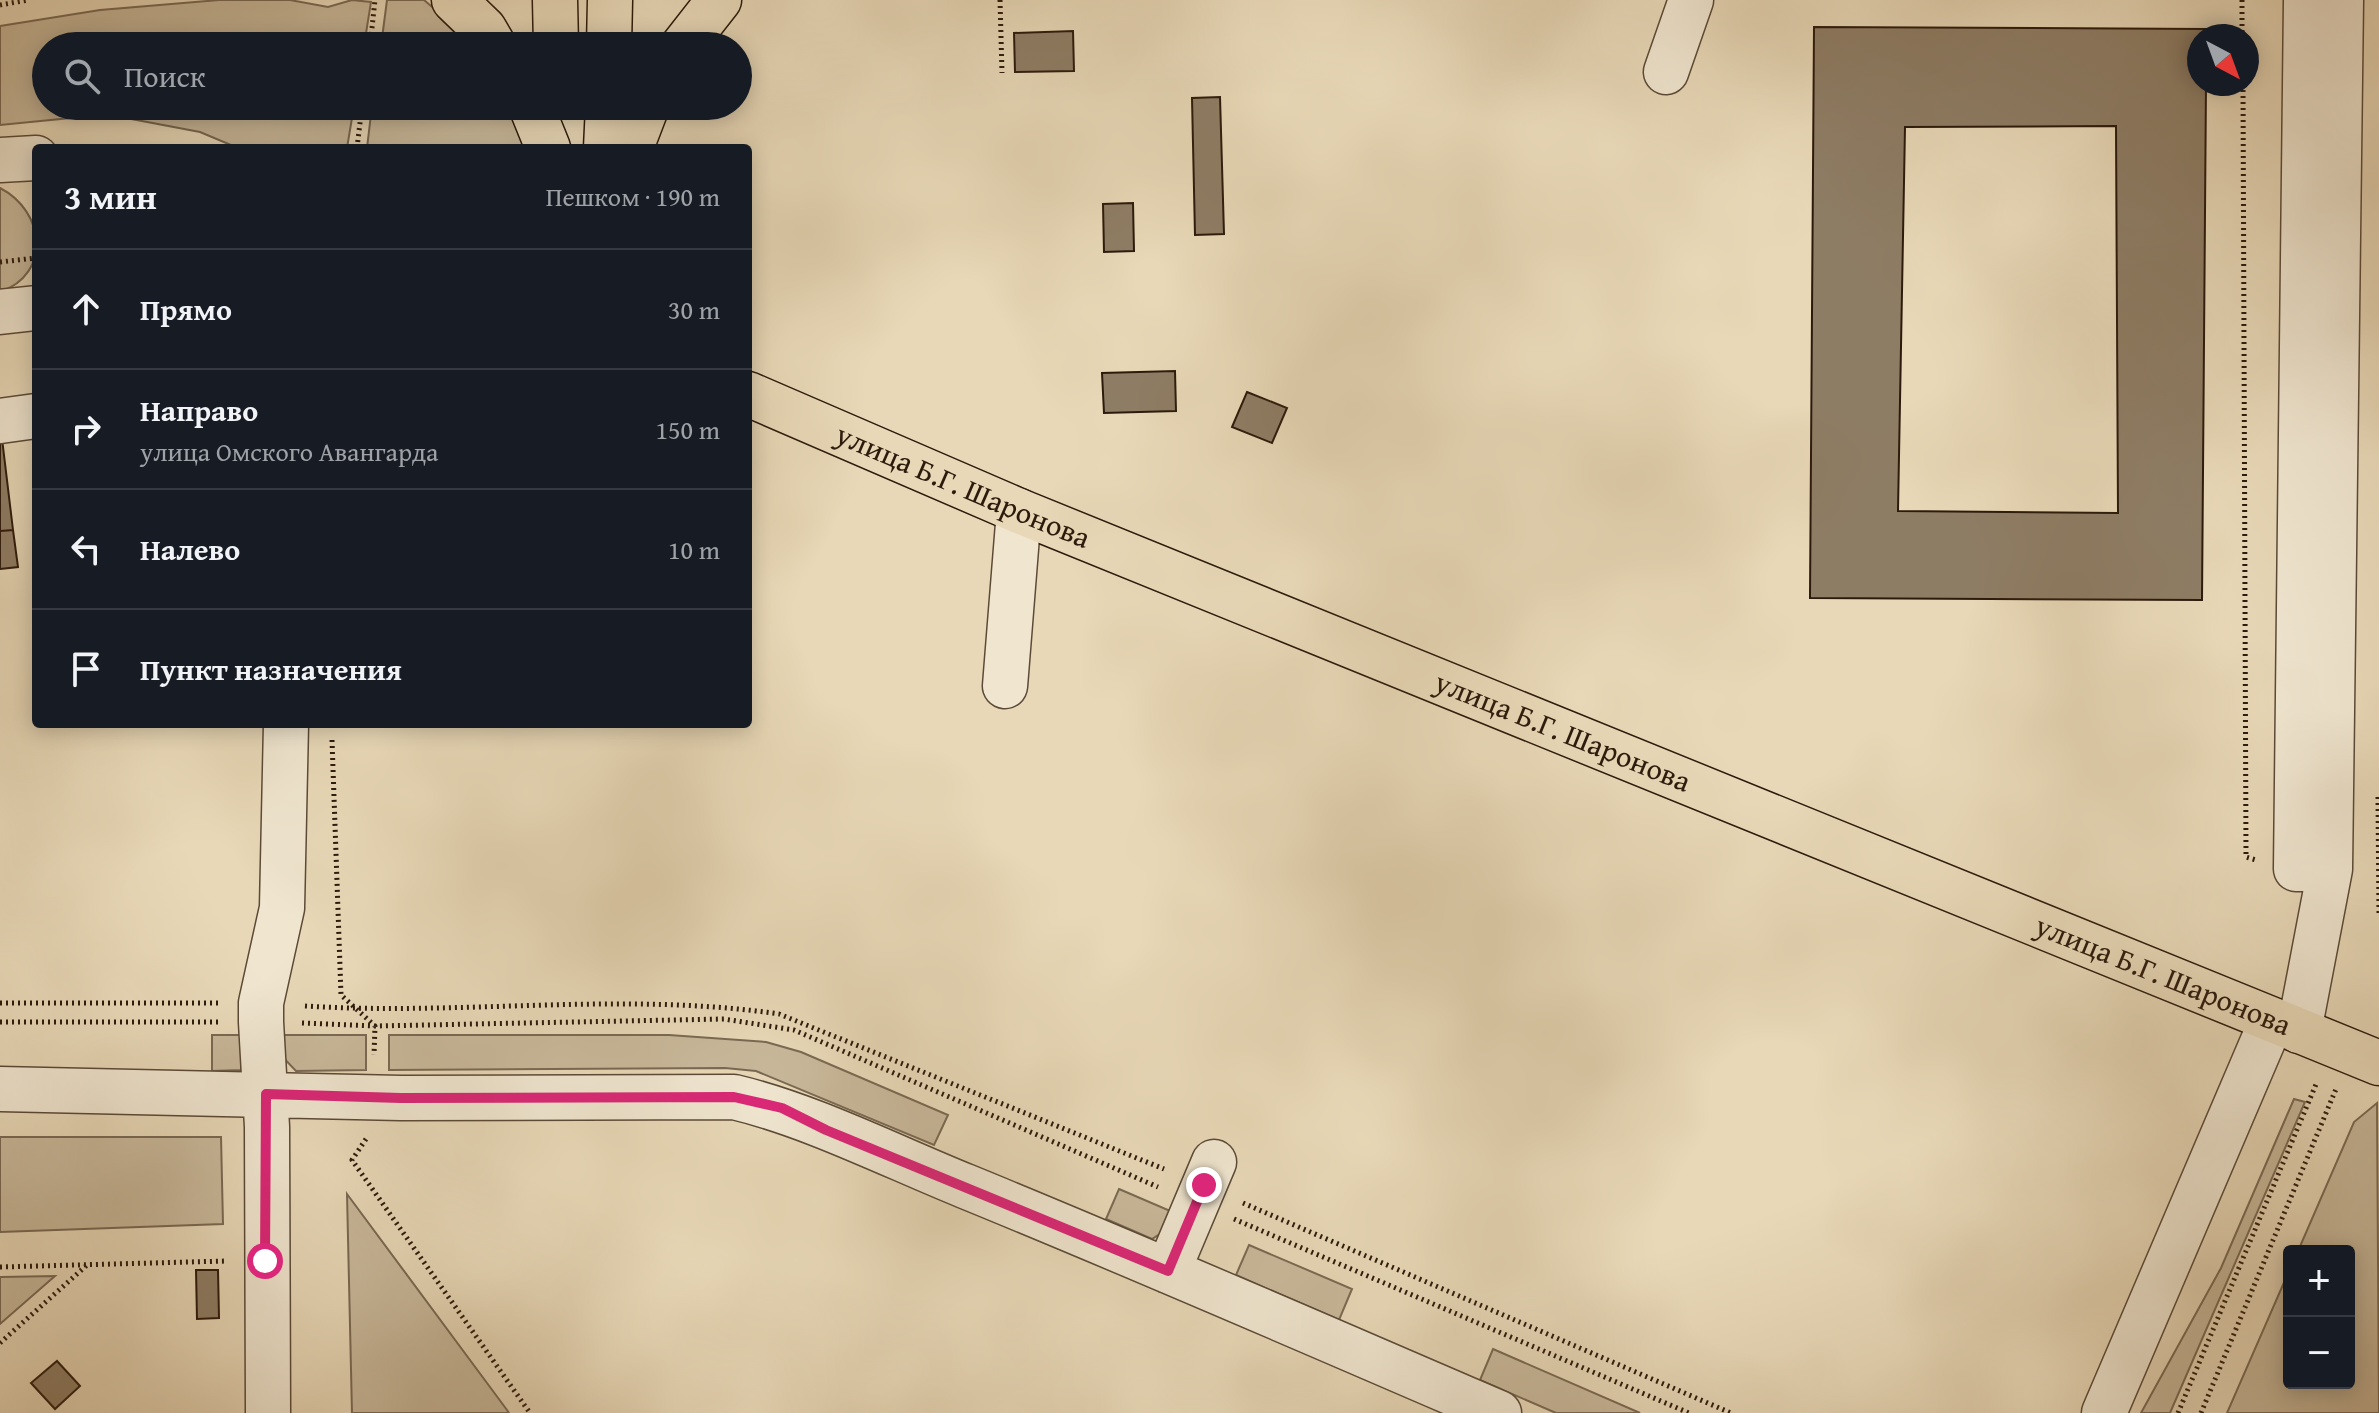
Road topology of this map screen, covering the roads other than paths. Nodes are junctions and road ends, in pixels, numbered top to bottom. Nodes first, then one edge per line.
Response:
1 (454, 0) edge
2 (555, 0) edge
3 (610, 0) edge
4 (719, 0) edge
5 (1691, 0) edge
6 (2306, 0) edge
7 (2341, 0) edge
8 (486, 32) edge
9 (556, 32) edge
10 (609, 32) edge
11 (694, 32) edge
12 (1666, 72) dead end
13 (537, 120) edge
14 (560, 120) edge
15 (607, 120) edge
16 (642, 120) edge
17 (546, 144) edge
18 (562, 144) edge
19 (606, 144) edge
20 (633, 144) edge
21 (32, 158) edge
22 (0, 160) edge
23 (32, 308) edge
24 (0, 312) edge
25 (752, 396) edge
26 (32, 417) edge
27 (0, 421) edge
28 (1019, 511) junction
29 (1005, 686) dead end
30 (286, 728) edge
31 (2313, 869) junction
32 (2327, 1042) edge
33 (0, 1089) edge
34 (266, 1094) junction
35 (1214, 1162) dead end
36 (1168, 1271) junction
37 (268, 1413) edge
38 (1499, 1413) edge
39 (2104, 1413) edge

1 - 8 main road
2 - 9 main road
3 - 10 main road
4 - 11 main road
5 - 12 street
6 - 31 street
7 - 31 street
13 - 17 main road
14 - 18 main road
15 - 19 main road
16 - 20 main road
21 - 22 street
23 - 24 street
25 - 28 main road, улица Б.Г. Шаронова
26 - 27 street
28 - 29 street
28 - 32 main road, улица Б.Г. Шаронова
30 - 34 street
31 - 32 street
32 - 39 street
33 - 34 street
34 - 36 street
34 - 37 street
35 - 36 street
36 - 38 street

